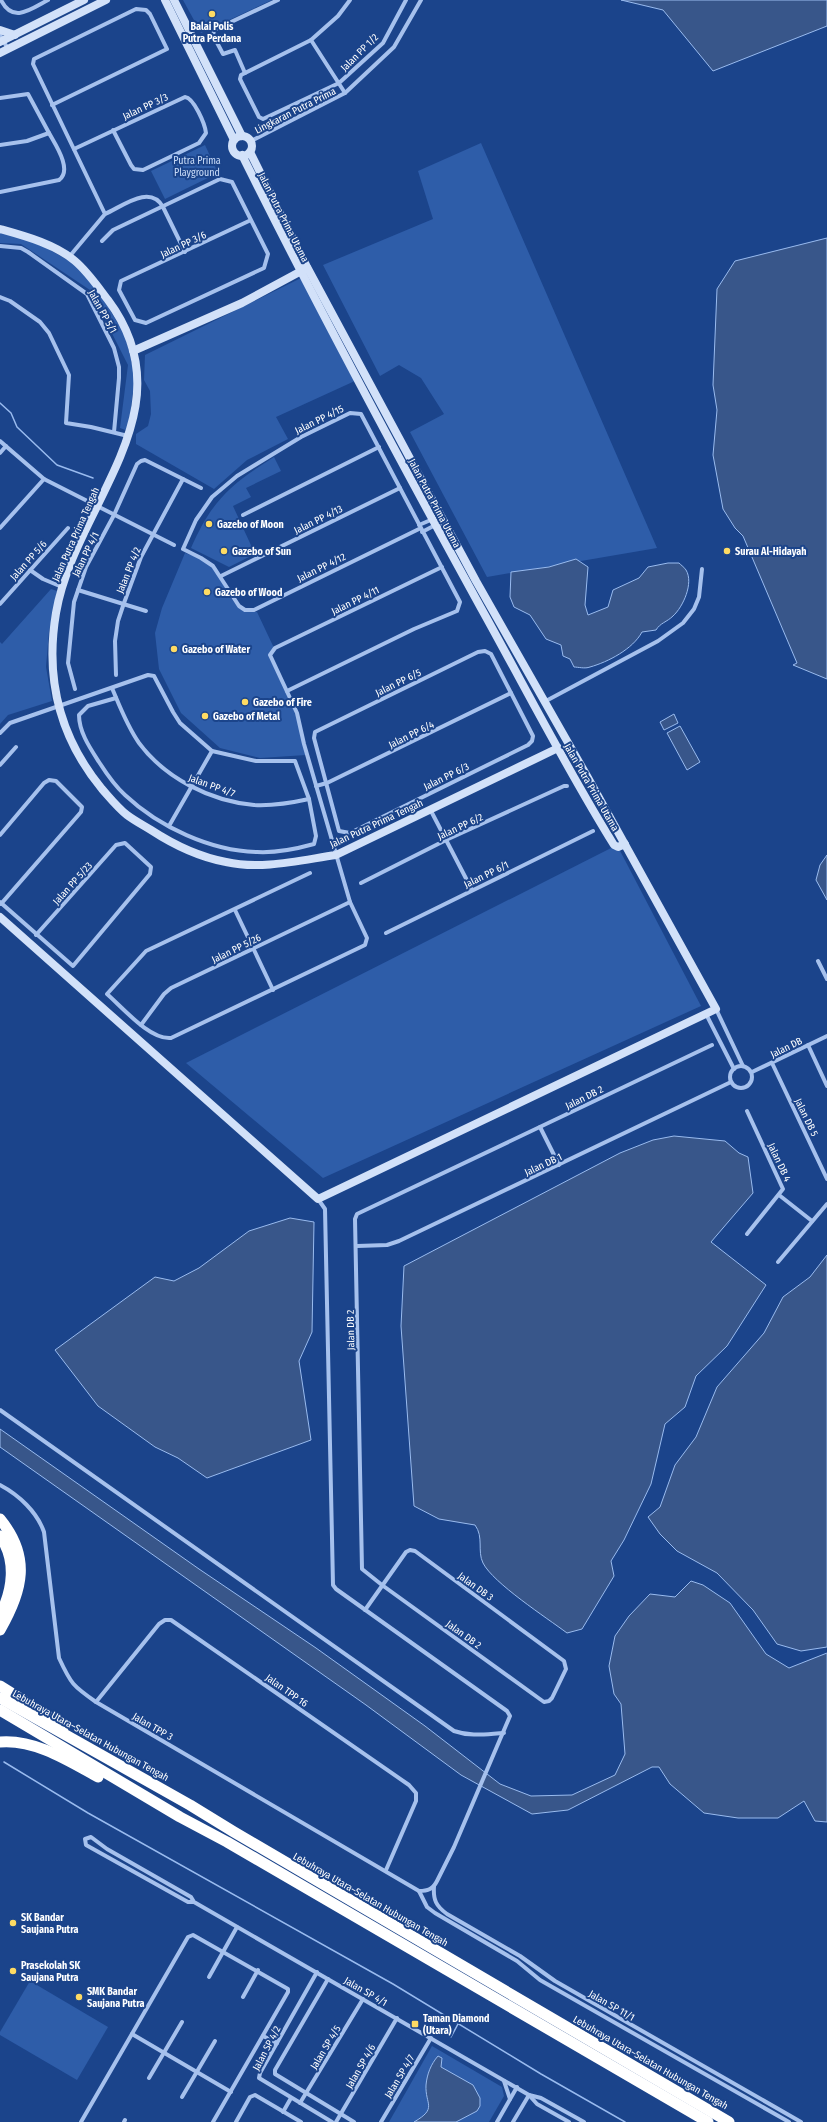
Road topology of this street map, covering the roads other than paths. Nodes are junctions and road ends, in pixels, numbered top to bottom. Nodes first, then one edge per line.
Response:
1 (1, 0) edge
2 (48, 0) edge
3 (84, 0) edge
4 (106, 0) edge
5 (165, 0) edge
6 (174, 0) edge
7 (278, 0) edge
8 (350, 0) edge
9 (406, 0) edge
10 (421, 0) edge
11 (0, 30) edge
12 (15, 35) junction
13 (1, 39) edge
14 (311, 40) junction
15 (4, 51) edge
16 (245, 73) junction
17 (339, 83) junction
18 (345, 93) junction
19 (0, 98) edge
20 (52, 105) junction
21 (113, 130) junction
22 (49, 132) junction
23 (242, 136) junction
24 (234, 140) junction
25 (251, 141) junction
26 (0, 145) edge
27 (74, 149) junction
28 (246, 153) junction
29 (0, 192) edge
30 (163, 207) junction
31 (105, 214) junction
32 (251, 220) junction
33 (0, 229) edge
34 (102, 241) dead end
35 (0, 246) edge
36 (185, 252) junction
37 (69, 257) junction
38 (304, 269) junction
39 (0, 296) edge
40 (133, 351) junction
41 (114, 432) junction
42 (129, 436) junction
43 (0, 441) edge
44 (6, 446) junction
45 (379, 448) junction
46 (0, 453) edge
47 (44, 479) junction
48 (183, 479) junction
49 (201, 488) dead end
50 (400, 488) junction
51 (98, 507) junction
52 (114, 515) junction
53 (243, 515) dead end
54 (442, 518) junction
55 (434, 522) junction
56 (0, 528) edge
57 (68, 528) dead end
58 (421, 528) junction
59 (153, 534) junction
60 (174, 544) dead end
61 (183, 549) joint
62 (442, 567) junction
63 (702, 568) dead end
64 (30, 570) junction
65 (221, 576) junction
66 (62, 587) junction
67 (78, 590) junction
68 (124, 603) junction
69 (0, 604) edge
70 (146, 611) dead end
71 (116, 674) dead end
72 (112, 688) junction
73 (75, 690) dead end
74 (287, 691) junction
75 (511, 693) junction
76 (116, 698) junction
77 (544, 702) junction
78 (59, 705) junction
79 (0, 733) edge
80 (16, 747) dead end
81 (558, 748) junction
82 (212, 751) junction
83 (0, 765) edge
84 (327, 783) junction
85 (192, 786) junction
86 (316, 786) junction
87 (567, 786) dead end
88 (309, 799) junction
89 (430, 808) junction
90 (169, 826) junction
91 (593, 832) dead end
92 (0, 835) edge
93 (446, 840) junction
94 (625, 844) junction
95 (336, 854) junction
96 (310, 873) dead end
97 (361, 883) dead end
98 (472, 890) junction
99 (350, 902) junction
100 (1, 903) edge
101 (235, 910) junction
102 (0, 917) edge
103 (386, 933) dead end
104 (36, 935) junction
105 (254, 949) junction
106 (818, 961) dead end
107 (827, 980) edge
108 (273, 990) junction
109 (716, 1009) junction
110 (706, 1014) junction
111 (140, 1024) junction
112 (827, 1036) edge
113 (712, 1045) dead end
114 (808, 1045) junction
115 (772, 1063) junction
116 (743, 1066) junction
117 (734, 1068) junction
118 (752, 1072) junction
119 (732, 1082) junction
120 (827, 1086) edge
121 (747, 1111) dead end
122 (540, 1127) junction
123 (559, 1165) junction
124 (827, 1179) edge
125 (779, 1195) junction
126 (318, 1199) junction
127 (827, 1204) edge
128 (812, 1221) junction
129 (747, 1234) dead end
130 (357, 1246) junction
131 (778, 1262) dead end
132 (0, 1410) edge
133 (0, 1485) edge
134 (0, 1519) edge
135 (0, 1536) edge
136 (382, 1585) junction
137 (365, 1610) junction
138 (0, 1615) edge
139 (0, 1630) edge
140 (566, 1665) joint
141 (0, 1686) edge
142 (0, 1698) edge
143 (96, 1702) junction
144 (0, 1710) edge
145 (504, 1733) junction
146 (0, 1742) edge
147 (190, 1804) junction
148 (180, 1817) junction
149 (386, 1870) junction
150 (434, 1886) junction
151 (419, 1891) junction
152 (194, 1902) junction
153 (237, 1926) junction
154 (223, 1951) junction
155 (258, 1970) junction
156 (317, 1972) junction
157 (209, 1977) dead end
158 (328, 1979) junction
159 (243, 1997) dead end
160 (362, 1999) junction
161 (397, 2018) junction
162 (182, 2022) dead end
163 (132, 2034) junction
164 (263, 2036) junction
165 (431, 2038) junction
166 (216, 2041) dead end
167 (277, 2043) junction
168 (164, 2052) junction
169 (198, 2072) junction
170 (149, 2078) dead end
171 (504, 2080) junction
172 (517, 2088) junction
173 (231, 2092) junction
174 (306, 2095) junction
175 (529, 2095) junction
176 (182, 2097) dead end
177 (291, 2098) junction
178 (510, 2099) junction
179 (300, 2103) junction
180 (283, 2112) junction
181 (568, 2113) junction
182 (341, 2115) junction
183 (563, 2120) edge
184 (81, 2122) edge
185 (213, 2122) edge
186 (236, 2122) edge
187 (301, 2122) edge
188 (332, 2122) edge
189 (336, 2122) edge
190 (354, 2122) edge
191 (381, 2122) edge
192 (497, 2122) edge
193 (513, 2122) edge
194 (569, 2122) edge
195 (584, 2122) edge
196 (708, 2122) edge
197 (729, 2122) edge
198 (789, 2122) edge
199 (801, 2122) edge

1 - 2 street
3 - 12 street
4 - 15 street
5 - 24 street
6 - 23 street
7 - 16 street
8 - 14 street
9 - 17 street, Jalan PP 1/2
10 - 18 street, Lingkaran Putra Prima
11 - 12 street
12 - 13 street
13 - 15 street
14 - 16 street
14 - 17 street
16 - 17 street, Jalan PP 1/2
17 - 18 street
18 - 25 street, Lingkaran Putra Prima
19 - 22 street
20 - 20 street
20 - 27 street
21 - 21 street, Jalan PP 3/3
21 - 27 street, Jalan PP 3/3
22 - 26 street
22 - 29 street
23 - 24 street
23 - 25 street
24 - 28 street
25 - 28 street
27 - 31 street
28 - 38 street, Jalan Putra Prima Utama
30 - 31 street
30 - 32 street
30 - 34 street
30 - 36 street
31 - 37 street
32 - 36 street, Jalan PP 3/6
32 - 36 street, Jalan PP 3/6
33 - 37 street, Jalan Putra Prima Tengah
35 - 41 street, Jalan PP 5/1
37 - 40 street, Jalan Putra Prima Tengah
38 - 40 street
38 - 54 street, Jalan Putra Prima Utama
38 - 55 street, Jalan Putra Prima Utama
39 - 41 street
40 - 42 street, Jalan Putra Prima Tengah
41 - 42 street
42 - 51 street, Jalan Putra Prima Tengah
43 - 44 street
44 - 46 street
44 - 47 street
45 - 50 street, Jalan PP 4/15
45 - 53 street
45 - 61 street, Jalan PP 4/15
47 - 51 street
47 - 56 street
48 - 49 street
48 - 52 street, Jalan PP 4/1
48 - 59 street, Jalan PP 4/2
50 - 58 street, Jalan PP 4/15
50 - 65 street, Jalan PP 4/13
51 - 52 street
51 - 66 street, Jalan Putra Prima Tengah
52 - 59 street
52 - 67 street, Jalan PP 4/1
54 - 55 street
54 - 55 street
54 - 77 street, Jalan Putra Prima Utama
55 - 58 street
55 - 58 street
55 - 81 street, Jalan Putra Prima Utama
57 - 64 street, Jalan PP 5/6
58 - 62 street, Jalan PP 4/15
58 - 65 street, Jalan PP 4/12
59 - 60 street
59 - 68 street, Jalan PP 4/2
61 - 65 street, Jalan PP 4/12
62 - 74 street, Jalan PP 4/11
62 - 74 street, Jalan PP 4/15
63 - 77 street
64 - 66 street
64 - 69 street, Jalan PP 5/6
66 - 78 street, Jalan Putra Prima Tengah
67 - 68 street
67 - 73 street, Jalan PP 4/1
68 - 70 street
68 - 71 street, Jalan PP 4/2
72 - 76 street, Jalan PP 4/7
72 - 78 street
72 - 82 street
74 - 86 street
75 - 84 street, Jalan PP 6/4
75 - 84 street, Jalan PP 6/5
75 - 84 street, Jalan PP 6/3
76 - 85 street, Jalan PP 4/7
76 - 90 street
77 - 94 street, Jalan Putra Prima Utama
78 - 79 street
78 - 95 street, Jalan Putra Prima Tengah
80 - 83 street
81 - 89 street, Jalan Putra Prima Tengah
81 - 94 street, Jalan Putra Prima Utama
82 - 85 street
82 - 88 street
84 - 86 street, Jalan PP 6/4
85 - 88 street, Jalan PP 4/7
85 - 90 street
86 - 95 street
87 - 93 street, Jalan PP 6/2
88 - 90 street
89 - 93 street
89 - 95 street, Jalan Putra Prima Tengah
91 - 98 street, Jalan PP 6/1
92 - 100 street
93 - 97 street, Jalan PP 6/2
93 - 98 street
94 - 109 street, Jalan Putra Prima Utama
95 - 99 street
96 - 101 street
98 - 103 street, Jalan PP 6/1
99 - 105 street, Jalan PP 5/26
99 - 108 street
100 - 104 street
101 - 105 street
101 - 111 street
102 - 126 street
104 - 104 street, Jalan PP 5/23
105 - 108 street
105 - 111 street, Jalan PP 5/26
106 - 107 street
108 - 111 street
109 - 110 street
109 - 116 street
110 - 117 street
110 - 126 street
112 - 114 street, Jalan DB
113 - 122 street, Jalan DB 2
114 - 115 street, Jalan DB
114 - 120 street
115 - 118 street, Jalan DB
115 - 124 street, Jalan DB 5
116 - 117 street
116 - 118 street
117 - 119 street
118 - 119 street
119 - 123 street, Jalan DB 1
121 - 125 street, Jalan DB 4
122 - 123 street
122 - 130 street, Jalan DB 2
123 - 130 street, Jalan DB 1
125 - 128 street
125 - 129 street, Jalan DB 4
126 - 137 street
127 - 128 street
128 - 131 street
130 - 136 street, Jalan DB 2
132 - 145 street
133 - 143 street, Jalan TPP 3
134 - 139 highway
135 - 138 highway
136 - 137 street, Jalan DB 3
136 - 140 street, Jalan DB 3
136 - 140 street, Jalan DB 2
137 - 145 street
141 - 147 highway
142 - 147 highway, Lebuhraya Utara–Selatan Hubungan Tengah
143 - 149 street, Jalan TPP 3
143 - 149 street, Jalan TPP 16
144 - 148 highway
145 - 150 street
146 - 148 highway
147 - 197 highway, Lebuhraya Utara–Selatan Hubungan Tengah
148 - 196 highway
149 - 151 street, Jalan TPP 3
150 - 151 street
150 - 199 street, Jalan SP 11/1
151 - 198 street, Jalan SP 11/1
152 - 152 street, Jalan SP 4/1
152 - 153 street, Jalan SP 4/1
153 - 154 street
153 - 156 street, Jalan SP 4/1
154 - 155 street
154 - 157 street
154 - 163 street
155 - 159 street
155 - 164 street
156 - 158 street, Jalan SP 4/1
156 - 167 street, Jalan SP 4/2
158 - 160 street, Jalan SP 4/1
158 - 174 street
160 - 161 street, Jalan SP 4/1
160 - 174 street, Jalan SP 4/5
161 - 165 street, Jalan SP 4/1
161 - 182 street, Jalan SP 4/6
162 - 168 street
163 - 168 street
163 - 184 street
164 - 167 street
164 - 173 street
165 - 171 street, Jalan SP 4/1
165 - 191 street, Jalan SP 4/7
166 - 169 street
167 - 177 street, Jalan SP 4/2
168 - 169 street
168 - 170 street
169 - 173 street
169 - 176 street
171 - 172 street, Jalan SP 4/1
171 - 178 street
172 - 175 street, Jalan SP 4/1
172 - 178 street
173 - 185 street
174 - 179 street, Jalan SP 4/5
174 - 182 street
175 - 181 street, Jalan SP 4/1
175 - 183 street, Jalan SP 4/1
175 - 193 street
177 - 179 street, Jalan SP 4/2
177 - 180 street
178 - 192 street
179 - 188 street, Jalan SP 4/2
180 - 186 street
180 - 187 street
181 - 183 street
181 - 195 street, Jalan SP 4/1
182 - 189 street, Jalan SP 4/6
182 - 190 street
183 - 194 street, Jalan SP 4/1

